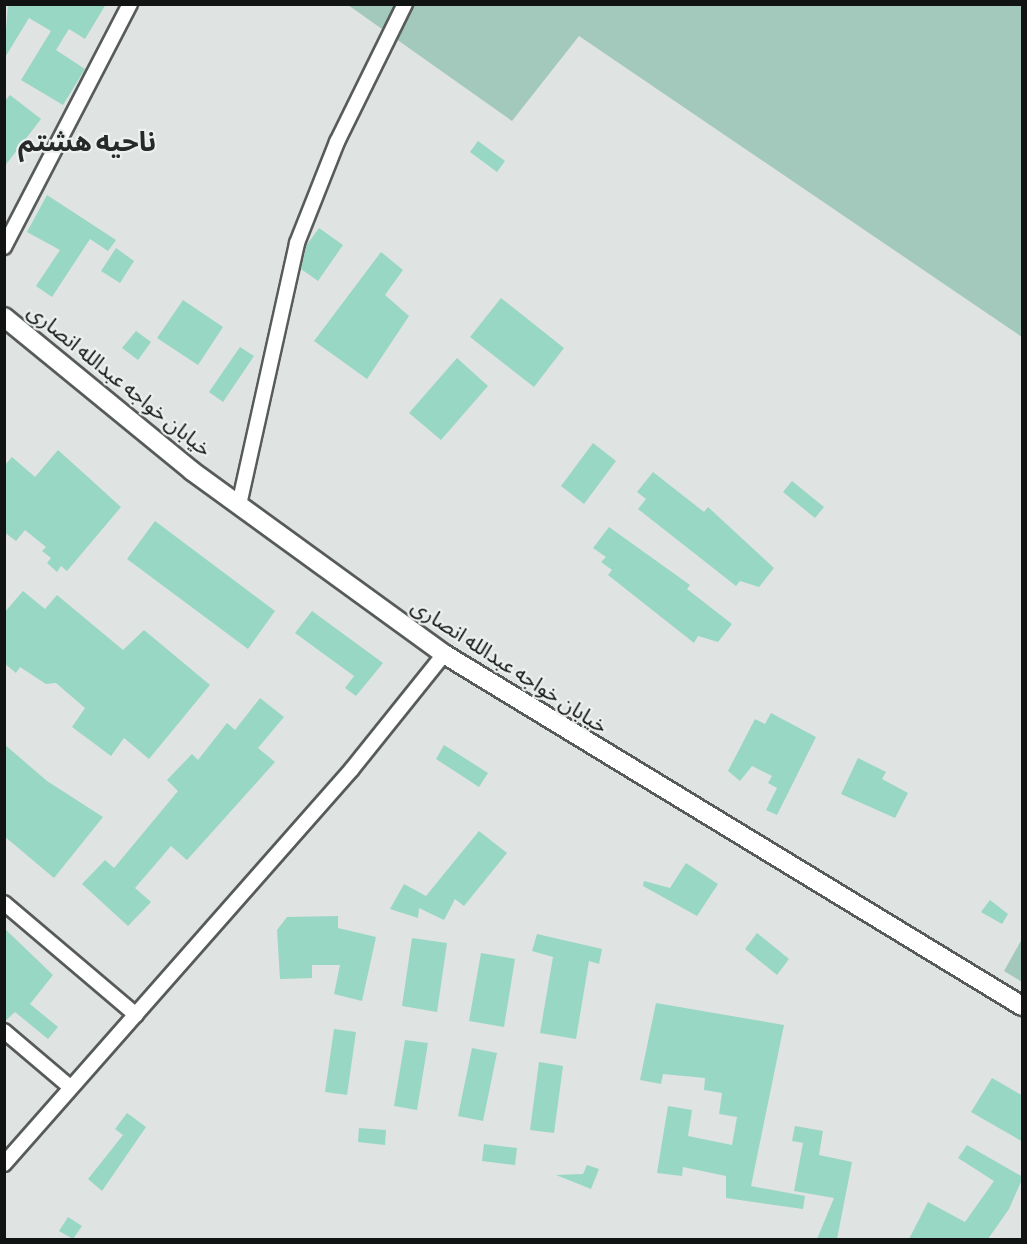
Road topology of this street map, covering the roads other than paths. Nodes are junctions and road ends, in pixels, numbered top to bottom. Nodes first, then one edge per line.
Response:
1 (130, 4) edge
2 (405, 4) edge
3 (4, 247) edge
4 (4, 317) edge
5 (239, 505) junction
6 (444, 654) junction
7 (4, 903) edge
8 (1023, 1006) edge
9 (136, 1015) junction
10 (4, 1031) edge
11 (70, 1086) junction
12 (5, 1162) edge

1 - 3 street
2 - 5 street
4 - 5 street, خیابان خواجه عبدالله انصاری
5 - 6 street, خیابان خواجه عبدالله انصاری
6 - 8 street, خیابان خواجه عبدالله انصاری
6 - 9 street
7 - 9 street
9 - 11 street
10 - 11 street
11 - 12 street

